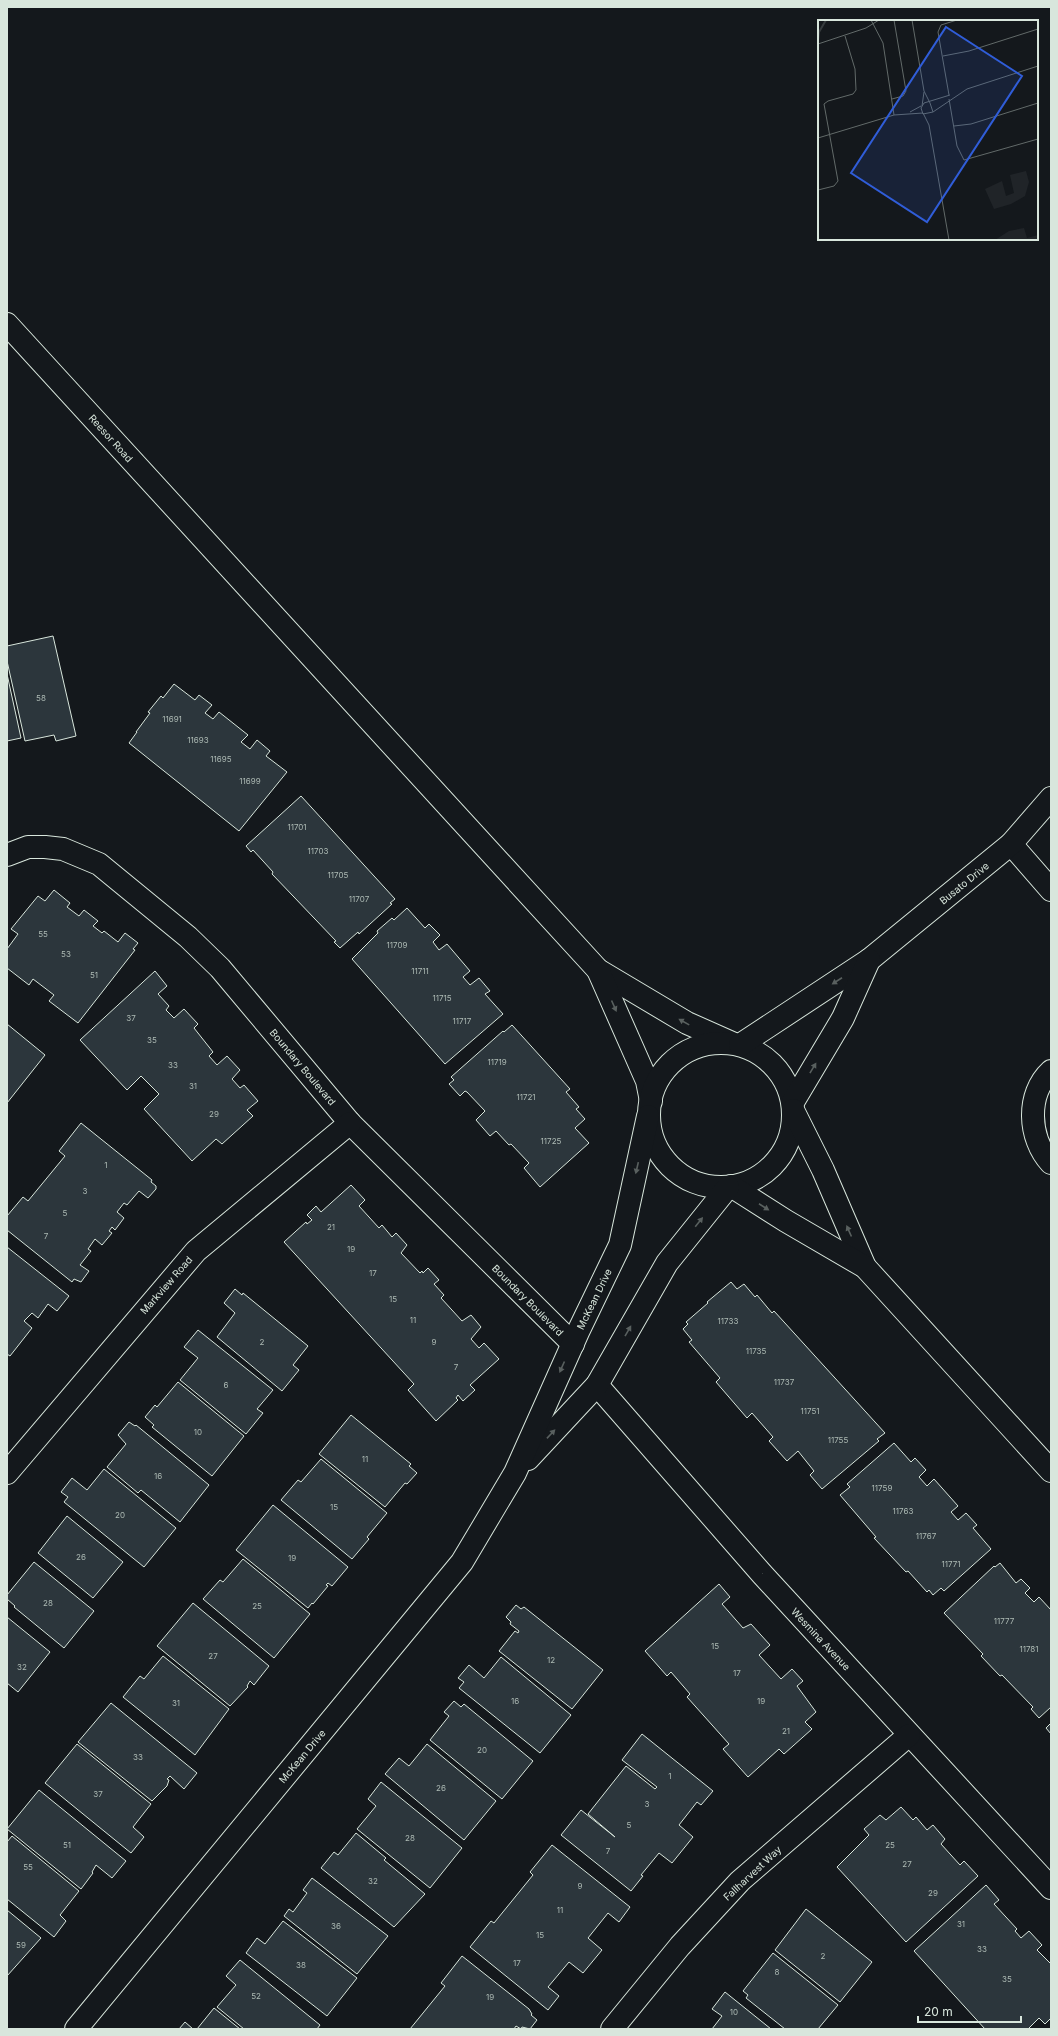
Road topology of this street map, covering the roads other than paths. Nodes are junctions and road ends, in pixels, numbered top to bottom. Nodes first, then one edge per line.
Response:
1 (7, 324) edge
2 (1051, 798) edge
3 (1011, 844) junction
4 (7, 855) edge
5 (1051, 890) edge
6 (869, 960) junction
7 (598, 970) junction
8 (736, 1044) junction
9 (1051, 1070) edge
10 (793, 1106) junction
11 (650, 1109) junction
12 (350, 1122) junction
13 (1051, 1163) edge
14 (730, 1187) junction
15 (865, 1266) junction
16 (573, 1344) junction
17 (596, 1385) junction
18 (1051, 1471) edge
19 (7, 1473) edge
20 (515, 1473) junction
21 (909, 1735) junction
22 (1051, 1888) edge
23 (76, 2029) edge
24 (612, 2029) edge

1 - 7 street, Reesor Road
2 - 3 street, Busato Drive
3 - 5 street
3 - 6 street, Busato Drive
4 - 12 street, Boundary Boulevard
6 -> 8 street, Busato Drive
10 -> 6 street, Busato Drive
8 -> 7 street
7 -> 11 street
8 - 10 street
8 - 11 street, McKean Drive
9 - 13 street
10 - 14 street
15 -> 10 street
11 - 14 street
11 -> 16 street, McKean Drive
12 - 16 street, Boundary Boulevard
12 - 19 street, Markview Road
14 -> 15 street
17 -> 14 street, McKean Drive
15 - 18 street
16 -> 20 street, McKean Drive
20 -> 17 street, McKean Drive
17 - 21 street, Wesmina Avenue
20 - 23 street, McKean Drive
21 - 22 street, Wesmina Avenue
21 - 24 street, Fallharvest Way

